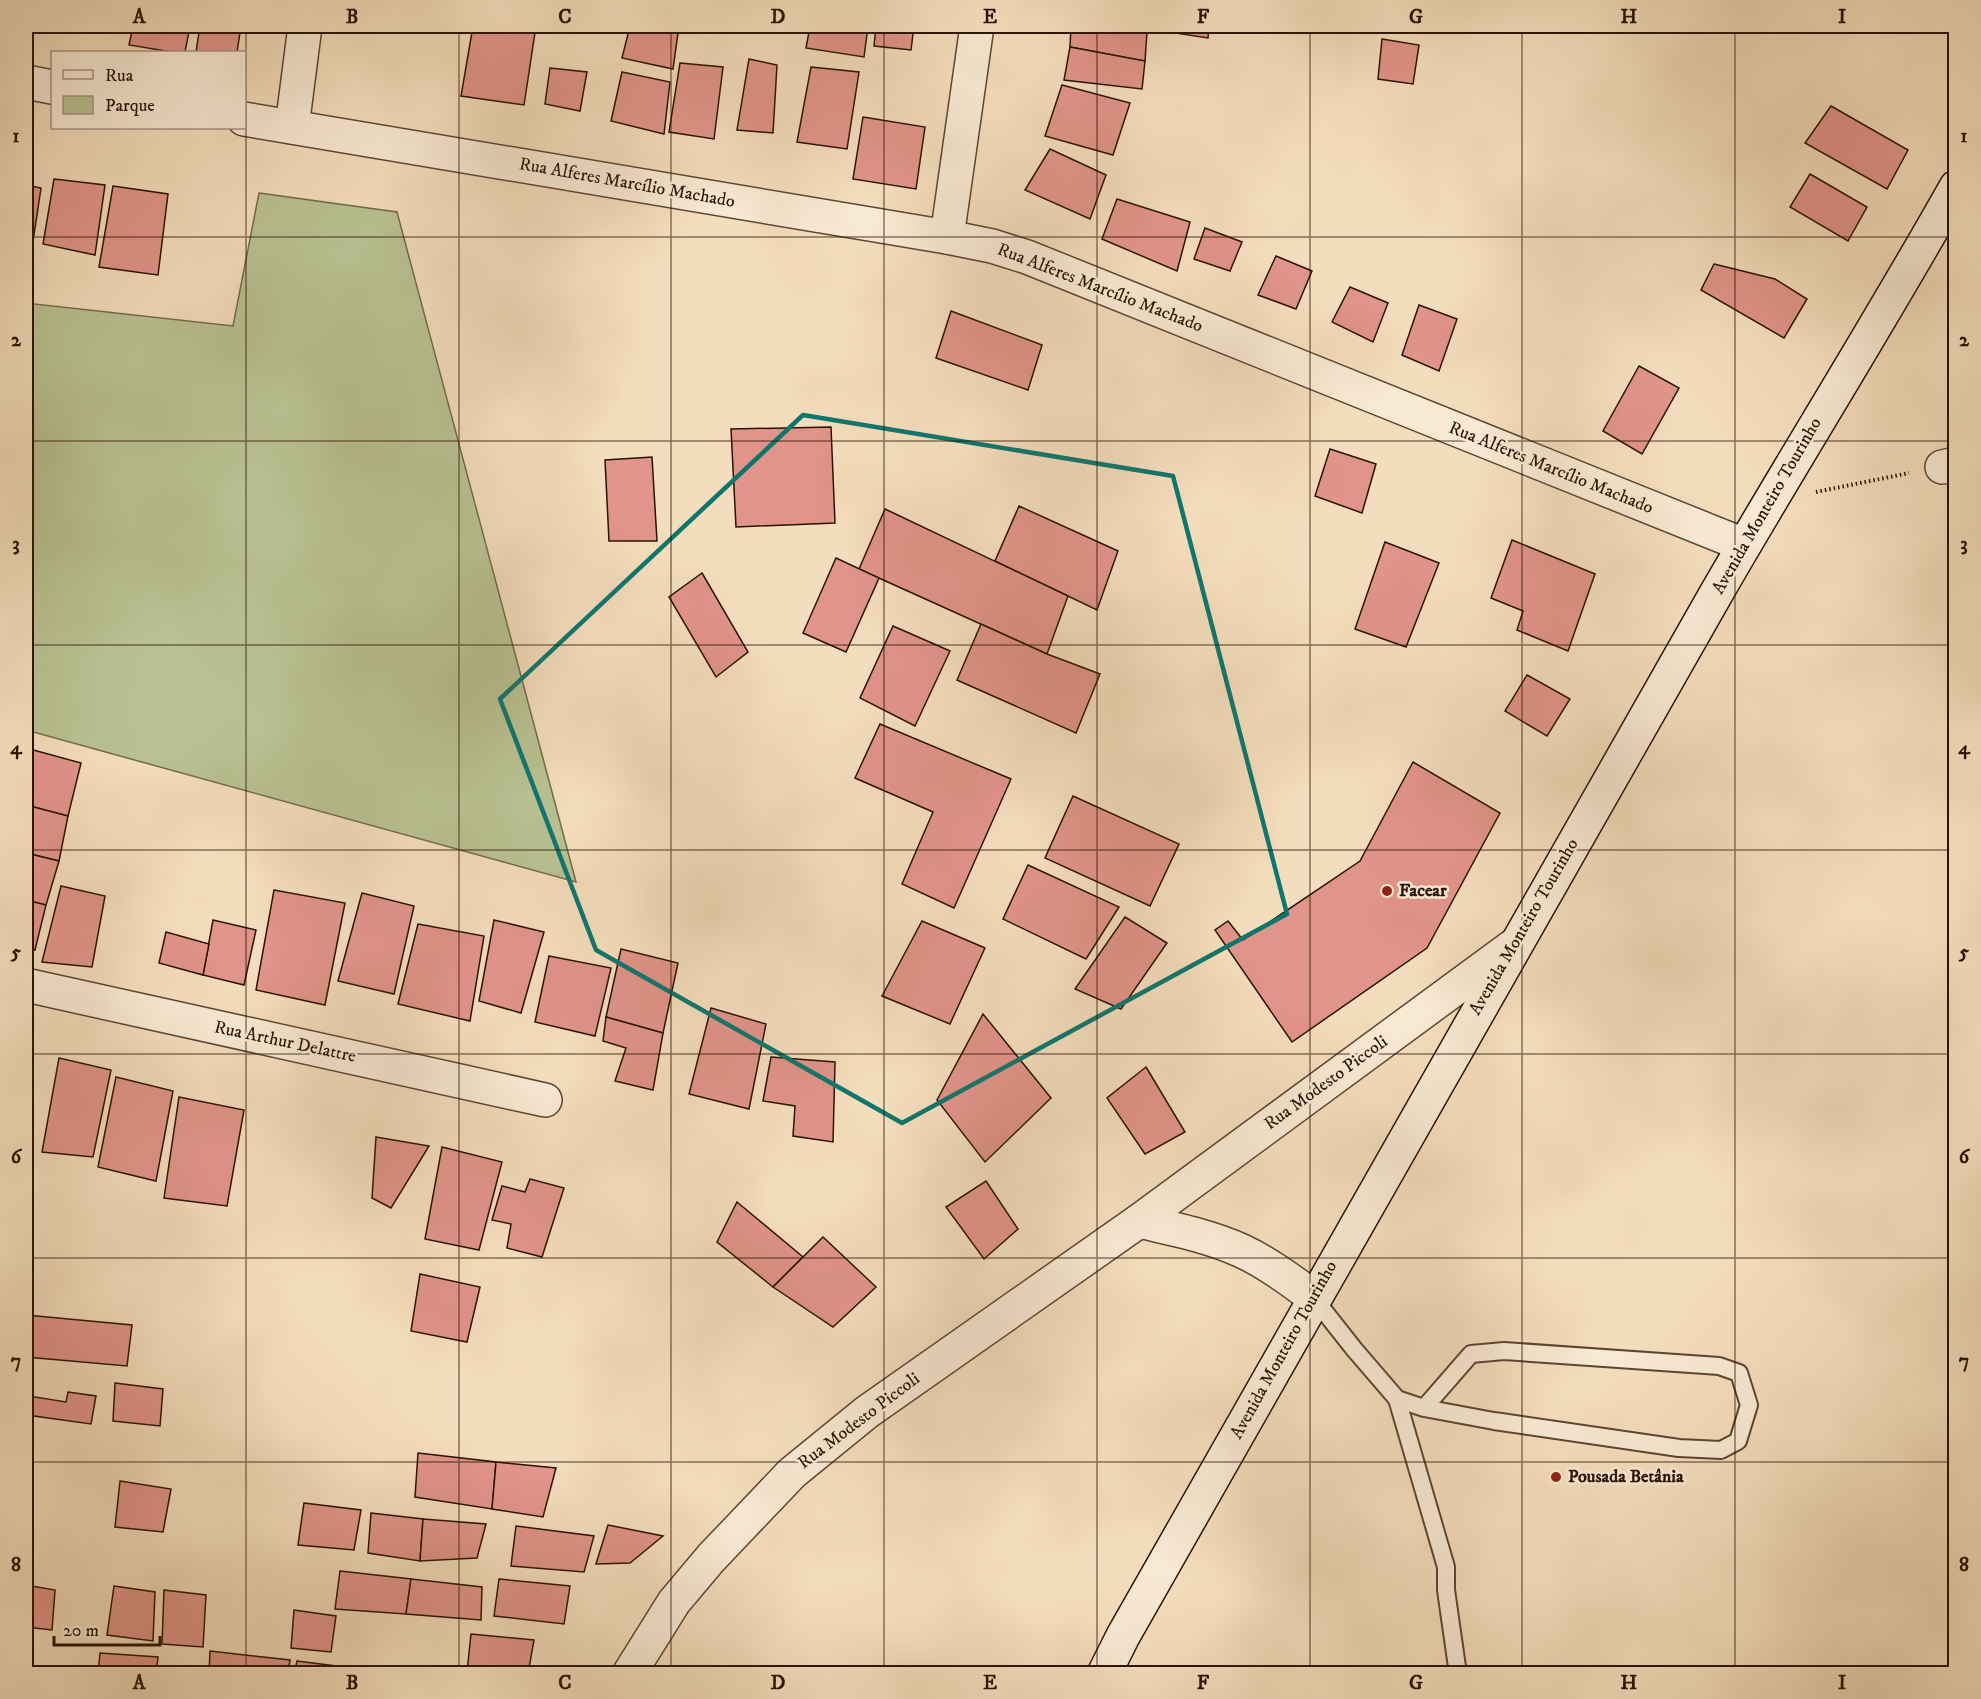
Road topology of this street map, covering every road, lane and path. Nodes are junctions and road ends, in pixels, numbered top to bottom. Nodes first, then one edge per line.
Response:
1 (305, 26) edge
2 (978, 26) edge
3 (26, 82) edge
4 (51, 87) edge
5 (246, 119) edge
6 (292, 126) junction
7 (1956, 187) edge
8 (948, 237) junction
9 (1949, 465) edge
10 (1770, 501) junction
11 (1744, 545) junction
12 (1512, 946) junction
13 (26, 985) edge
14 (545, 1100) dead end
15 (1138, 1221) junction
16 (1313, 1296) junction
17 (1397, 1399) junction
18 (1424, 1408) junction
19 (629, 1674) edge
20 (1104, 1674) edge
21 (1458, 1674) edge

1 - 6 street
2 - 8 street
3 - 4 street
5 - 6 street, Rua Alferes Marcílio Machado
6 - 8 street, Rua Alferes Marcílio Machado
7 - 10 street, Avenida Monteiro Tourinho
8 - 11 street, Rua Alferes Marcílio Machado
9 - 10 path
10 - 11 street, Avenida Monteiro Tourinho
11 - 12 street, Avenida Monteiro Tourinho
12 - 15 street, Rua Modesto Piccoli
12 - 16 street, Avenida Monteiro Tourinho
13 - 14 street, Rua Arthur Delattre
15 - 16 street
15 - 19 street, Rua Modesto Piccoli
16 - 17 lane
16 - 20 street, Avenida Monteiro Tourinho
17 - 18 lane
17 - 21 lane
18 - 18 lane

